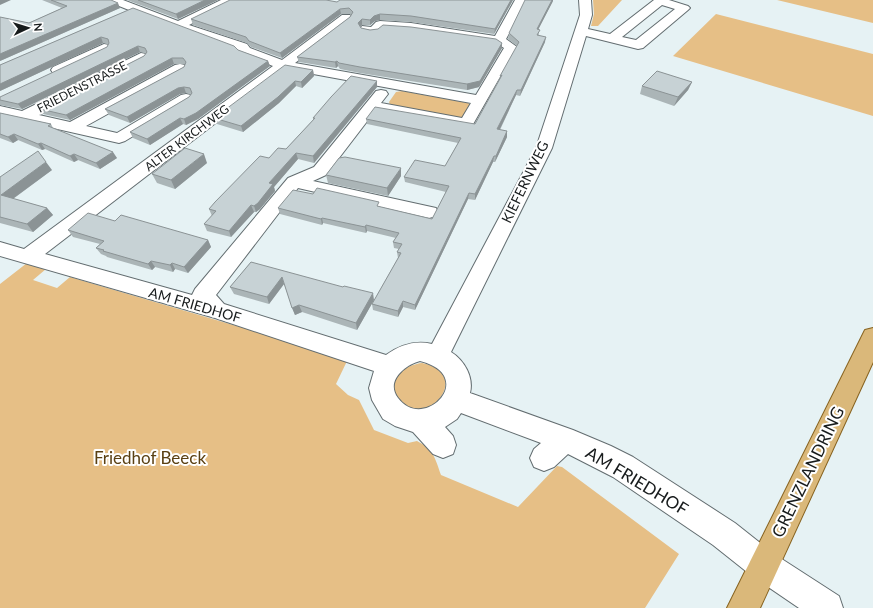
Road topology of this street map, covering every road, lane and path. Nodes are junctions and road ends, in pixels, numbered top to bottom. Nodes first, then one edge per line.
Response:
1 (114, 0) edge
2 (230, 0) edge
3 (521, 0) edge
4 (585, 0) edge
5 (135, 8) junction
6 (121, 14) edge
7 (346, 18) edge
8 (178, 25) junction
9 (366, 29) edge
10 (580, 31) junction
11 (612, 38) junction
12 (499, 40) junction
13 (104, 48) edge
14 (141, 57) edge
15 (284, 65) junction
16 (180, 68) edge
17 (48, 75) edge
18 (389, 84) junction
19 (186, 98) edge
20 (480, 100) junction
21 (372, 106) junction
22 (0, 111) edge
23 (23, 116) junction
24 (72, 128) junction
25 (294, 182) junction
26 (429, 212) dead end
27 (0, 249) edge
28 (27, 257) junction
29 (216, 310) junction
30 (873, 337) edge
31 (438, 355) junction
32 (389, 366) junction
33 (456, 399) junction
34 (420, 421) junction
35 (443, 445) dead end
36 (763, 565) junction
37 (743, 608) edge
38 (827, 608) edge

1 - 5 street
2 - 8 street
3 - 12 street
4 - 10 street, KIEFERNWEG
5 - 6 street
5 - 8 street
7 - 15 street, ALTER KIRCHWEG
8 - 15 street
9 - 12 street
10 - 11 street
10 - 31 street, KIEFERNWEG
11 - 11 street
12 - 20 street
13 - 17 street, FRIEDENSTRASSE
14 - 23 street, FRIEDENSTRASSE
15 - 18 street
15 - 28 street, ALTER KIRCHWEG
16 - 24 street
18 - 20 street
18 - 21 street
19 - 24 street, FRIEDENSTRASSE
20 - 21 street
21 - 25 street
22 - 23 street, FRIEDENSTRASSE
23 - 24 street, FRIEDENSTRASSE
25 - 26 street
25 - 29 street
27 - 28 street, AM FRIEDHOF
28 - 29 street, AM FRIEDHOF
29 - 32 street, AM FRIEDHOF
30 - 36 main road, GRENZLANDRING
31 - 32 street
31 - 33 street
32 - 34 street
33 - 34 street
33 - 36 street, AM FRIEDHOF
34 - 35 street
36 - 37 main road, GRENZLANDRING
36 - 38 street, AM FRIEDHOF

